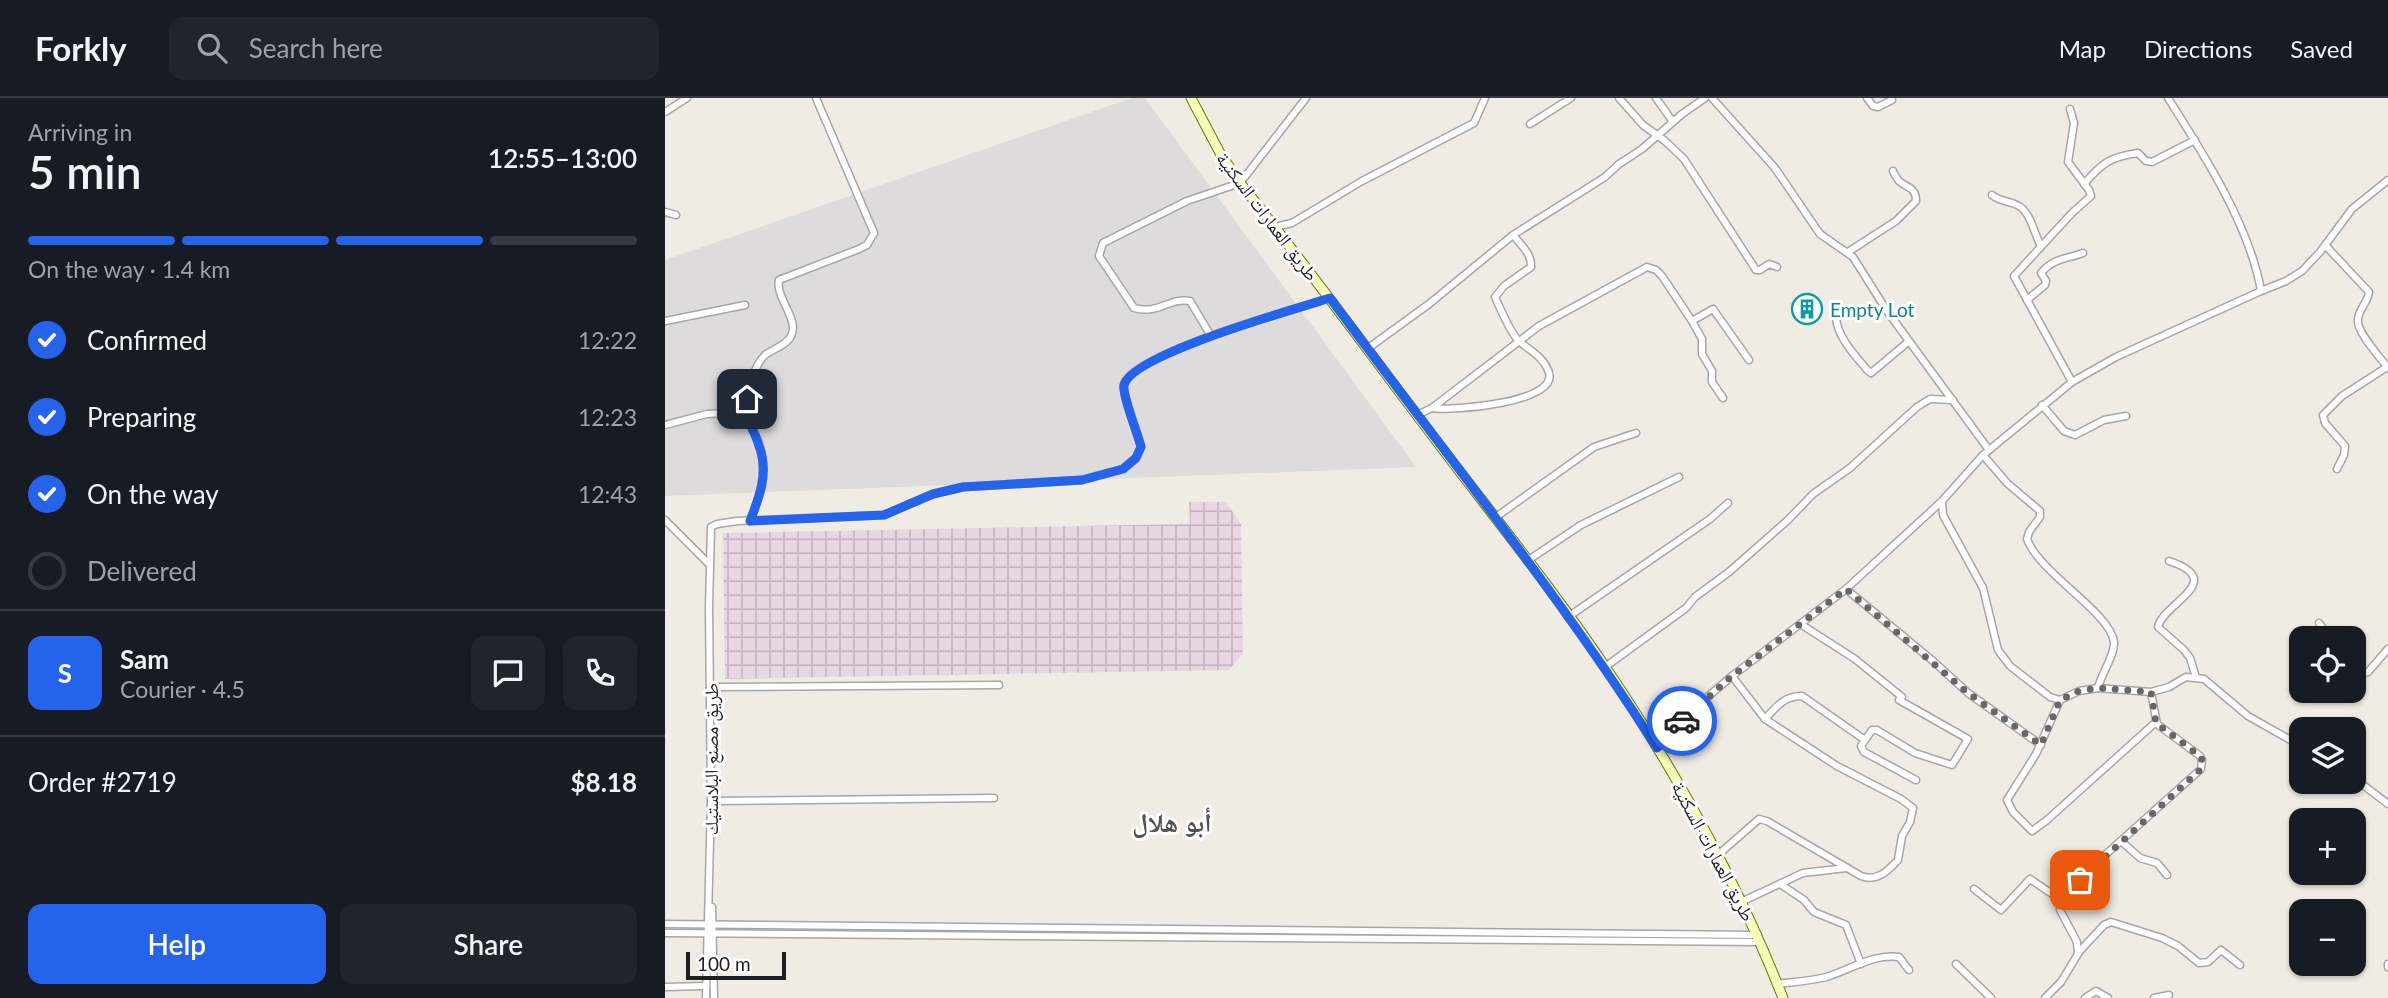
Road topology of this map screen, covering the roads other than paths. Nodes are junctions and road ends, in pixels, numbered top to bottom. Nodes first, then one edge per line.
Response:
1 (687, 98) edge
2 (815, 98) edge
3 (1191, 98) edge
4 (1305, 98) edge
5 (1485, 98) edge
6 (1571, 98) edge
7 (1619, 98) edge
8 (1656, 98) edge
9 (1705, 98) edge
10 (1712, 98) edge
11 (1867, 98) edge
12 (2168, 98) edge
13 (1892, 100) edge
14 (2070, 108) dead end
15 (665, 113) edge
16 (1673, 122) junction
17 (1530, 124) dead end
18 (1656, 136) junction
19 (2195, 140) junction
20 (1892, 171) dead end
21 (2388, 180) edge
22 (1240, 183) junction
23 (2084, 184) junction
24 (1992, 195) dead end
25 (665, 212) edge
26 (675, 215) dead end
27 (1275, 227) junction
28 (1513, 236) junction
29 (2325, 245) junction
30 (2041, 246) junction
31 (1848, 252) junction
32 (2083, 253) dead end
33 (1777, 267) dead end
34 (2260, 291) junction
35 (1330, 298) junction
36 (2027, 300) junction
37 (745, 305) dead end
38 (1836, 317) dead end
39 (665, 321) edge
40 (1692, 321) junction
41 (1211, 336) junction
42 (1518, 341) junction
43 (1908, 342) junction
44 (1367, 349) junction
45 (1749, 360) dead end
46 (2388, 368) edge
47 (2072, 383) junction
48 (1723, 398) dead end
49 (1953, 400) junction
50 (2042, 405) junction
51 (1432, 408) junction
52 (745, 412) junction
53 (1417, 415) junction
54 (2126, 416) dead end
55 (665, 425) edge
56 (1636, 433) dead end
57 (1989, 450) junction
58 (1983, 455) junction
59 (2337, 469) dead end
60 (1679, 477) dead end
61 (1942, 501) junction
62 (1728, 503) dead end
63 (1496, 517) junction
64 (665, 520) edge
65 (750, 521) junction
66 (1527, 561) junction
67 (2169, 561) dead end
68 (709, 564) junction
69 (1846, 589) junction
70 (1568, 617) junction
71 (2319, 623) dead end
72 (1802, 625) junction
73 (2321, 626) edge
74 (2388, 649) edge
75 (1605, 667) junction
76 (2366, 673) edge
77 (1732, 676) junction
78 (2196, 677) junction
79 (999, 685) dead end
80 (710, 687) junction
81 (2098, 688) junction
82 (2151, 692) junction
83 (2060, 700) junction
84 (1765, 719) junction
85 (2156, 722) junction
86 (2289, 739) edge
87 (1865, 740) junction
88 (2041, 745) junction
89 (1657, 748) junction
90 (1916, 780) dead end
91 (2366, 787) edge
92 (995, 798) dead end
93 (712, 801) junction
94 (2388, 804) edge
95 (2121, 841) junction
96 (1719, 854) junction
97 (1846, 868) junction
98 (2167, 875) dead end
99 (1780, 884) junction
100 (1973, 889) dead end
101 (2061, 900) junction
102 (1743, 901) junction
103 (710, 923) junction
104 (665, 924) edge
105 (665, 933) edge
106 (710, 933) junction
107 (1759, 938) junction
108 (2078, 954) junction
109 (1861, 964) junction
110 (1956, 964) dead end
111 (2240, 965) dead end
112 (1909, 970) dead end
113 (1777, 984) junction
114 (705, 986) junction
115 (665, 987) edge
116 (2169, 995) dead end
117 (706, 998) edge
118 (714, 998) edge
119 (1783, 998) edge
120 (1991, 998) edge
121 (2045, 998) edge
122 (2085, 998) edge
123 (2108, 998) edge
124 (2154, 998) edge

1 - 15 street
2 - 52 street
3 - 22 main road, طريق العمارات السكنية
4 - 22 street
5 - 27 street
6 - 17 street
7 - 18 street
8 - 16 street
9 - 16 street
10 - 31 street
11 - 13 street
12 - 19 street
14 - 23 street
16 - 18 street
18 - 28 street
18 - 33 street
19 - 23 street
19 - 34 street
20 - 31 street
21 - 29 street
22 - 27 main road, طريق العمارات السكنية
22 - 41 street
23 - 30 street
24 - 30 street
25 - 26 street
27 - 35 main road, طريق العمارات السكنية
28 - 42 street
28 - 44 street
29 - 34 street
29 - 46 street
30 - 36 street
31 - 43 street
32 - 36 street
34 - 47 street
35 - 41 street
35 - 44 main road, طريق العمارات السكنية
36 - 47 street
37 - 39 street
38 - 43 street
40 - 42 street
40 - 45 street
40 - 48 street
41 - 65 street
42 - 51 street
42 - 51 street
43 - 49 street
44 - 53 main road, طريق العمارات السكنية
46 - 59 street
47 - 50 street
49 - 57 street
49 - 75 street
50 - 54 street
50 - 57 street
51 - 53 street
52 - 55 street
52 - 65 street
53 - 63 main road, طريق العمارات السكنية
56 - 63 street
57 - 58 street
58 - 61 street
58 - 81 street
60 - 66 street
61 - 69 street
61 - 83 street
62 - 70 street
63 - 66 main road, طريق العمارات السكنية
64 - 68 street
65 - 68 street, طريق مصنع البلاستيك
66 - 70 main road, طريق العمارات السكنية
67 - 78 street
68 - 80 street, طريق مصنع البلاستيك
69 - 72 street
69 - 88 street
70 - 75 main road, طريق العمارات السكنية
71 - 73 street
72 - 77 street
72 - 87 street
74 - 76 street
75 - 89 main road, طريق العمارات السكنية
77 - 84 street
77 - 89 street
78 - 82 street
78 - 86 street
79 - 80 street
80 - 93 street, طريق مصنع البلاستيك
81 - 82 street
81 - 83 street
82 - 85 street
83 - 88 street
84 - 87 street
84 - 97 street
85 - 88 street
85 - 95 street
87 - 90 street
89 - 96 main road, طريق العمارات السكنية
91 - 94 street
92 - 93 street
93 - 103 street, طريق مصنع البلاستيك
95 - 98 street
95 - 101 street
96 - 97 street
96 - 102 main road, طريق العمارات السكنية
97 - 99 street
99 - 102 street
99 - 109 street
100 - 101 street
101 - 108 street
102 - 107 main road, طريق العمارات السكنية
103 - 104 street
103 - 106 street, طريق مصنع البلاستيك
103 - 107 street
105 - 106 street
106 - 107 street
106 - 114 street, طريق مصنع البلاستيك
106 - 118 street, طريق مصنع البلاستيك
107 - 113 main road, طريق العمارات السكنية
108 - 111 street
108 - 121 street
109 - 112 street
109 - 113 street
110 - 120 street
113 - 119 main road, طريق العمارات السكنية
114 - 115 street
114 - 117 street, طريق مصنع البلاستيك
116 - 124 street
122 - 123 street

